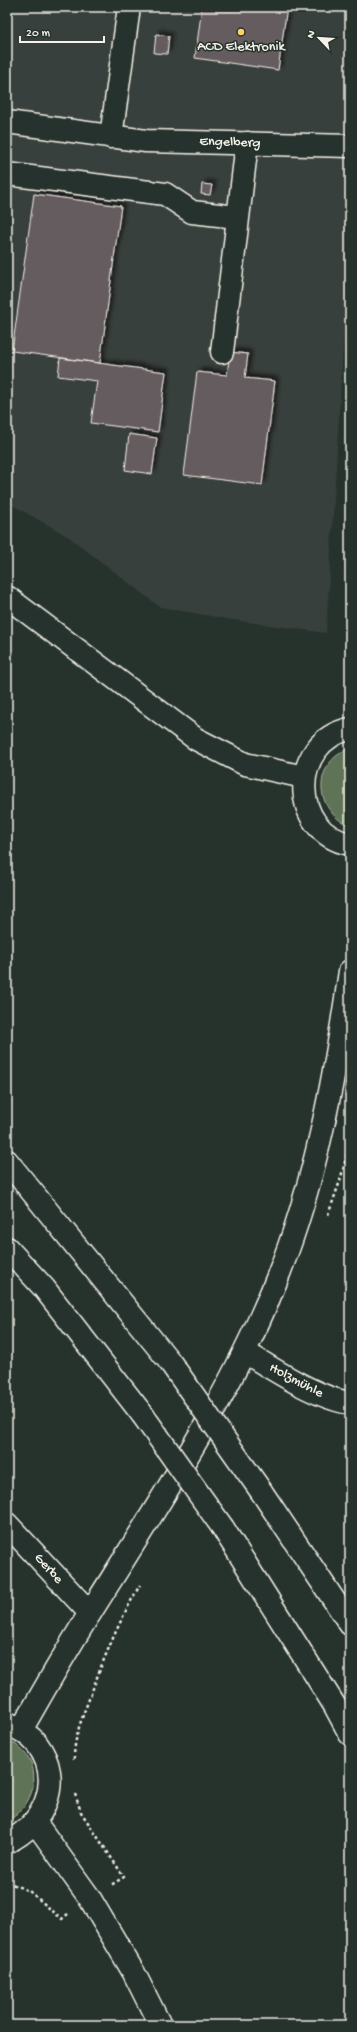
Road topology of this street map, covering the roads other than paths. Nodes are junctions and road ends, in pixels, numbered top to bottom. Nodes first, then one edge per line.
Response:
1 (129, 7) edge
2 (7, 122) edge
3 (110, 137) junction
4 (247, 143) junction
5 (350, 146) edge
6 (7, 174) edge
7 (237, 217) junction
8 (222, 352) dead end
9 (7, 597) edge
10 (350, 729) edge
11 (304, 777) junction
12 (350, 844) edge
13 (350, 971) edge
14 (7, 1161) edge
15 (7, 1248) edge
16 (245, 1352) junction
17 (350, 1403) edge
18 (7, 1524) edge
19 (90, 1613) junction
20 (350, 1624) edge
21 (14, 1726) edge
22 (350, 1734) edge
23 (35, 1822) junction
24 (7, 1842) edge
25 (160, 2025) edge

1 - 3 main road
2 - 3 main road, Engelberg
3 - 4 main road, Engelberg
4 - 5 main road, Engelberg
4 - 7 main road
6 - 7 main road
7 - 8 main road
9 - 11 main road
10 - 11 main road
11 - 12 main road
13 - 16 main road
14 - 20 main road, bridge
15 - 22 main road, bridge
16 - 17 main road, Holzmühle
16 - 19 main road
18 - 19 main road, Gerbe
19 - 21 main road
21 - 23 main road
23 - 24 main road
23 - 25 main road

